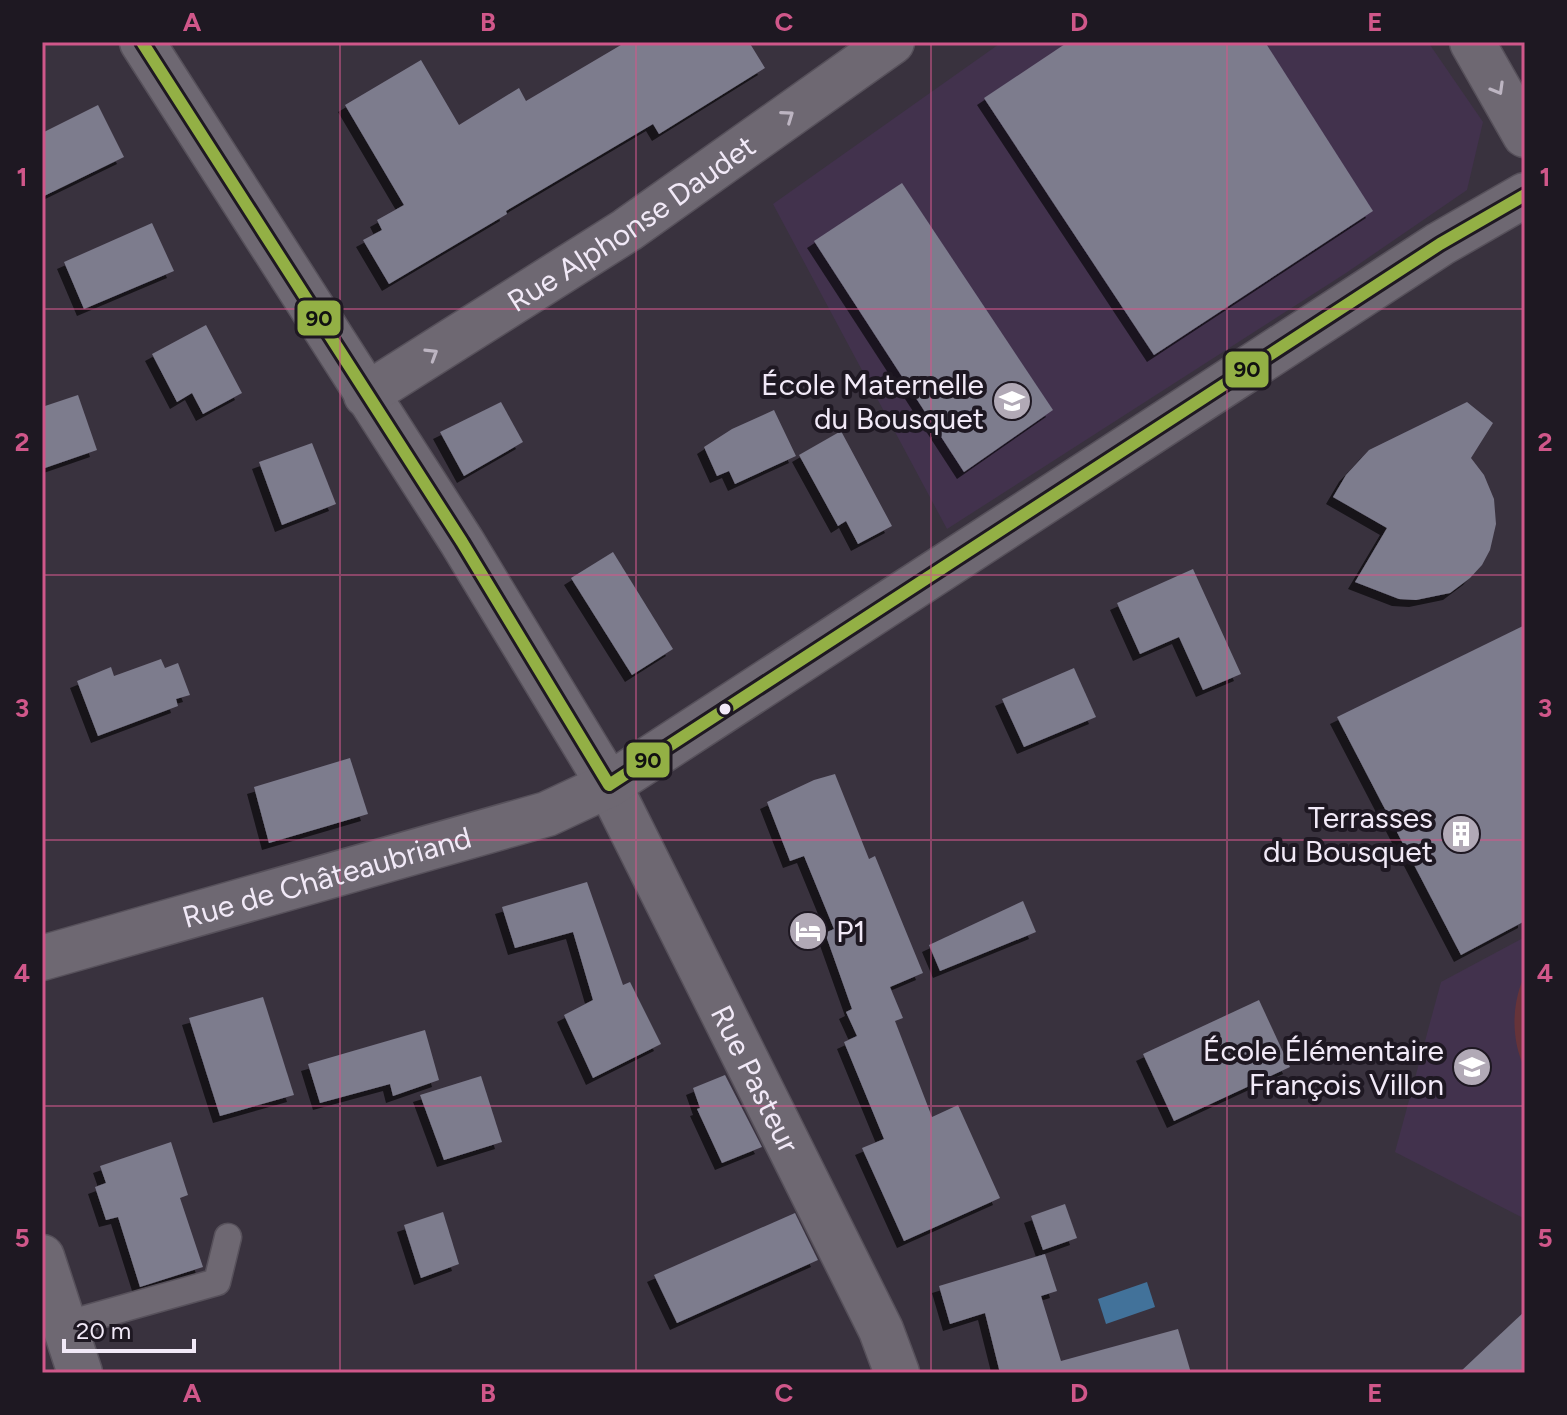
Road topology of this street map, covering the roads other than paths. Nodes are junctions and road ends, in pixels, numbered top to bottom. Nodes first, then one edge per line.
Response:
1 (142, 42) edge
2 (892, 42) edge
3 (1472, 42) edge
4 (1525, 135) edge
5 (1525, 195) edge
6 (366, 395) junction
7 (609, 785) junction
8 (42, 958) edge
9 (228, 1237) dead end
10 (42, 1257) edge
11 (64, 1325) junction
12 (80, 1373) edge
13 (897, 1373) edge

1 - 6 street, Rue Pasteur
6 -> 2 street, Rue Alphonse Daudet
3 -> 4 street
5 - 7 street, Rue de Châteaubriand
6 - 7 street, Rue Pasteur
7 - 8 street, Rue de Châteaubriand
7 - 13 street, Rue Pasteur
9 - 11 lane
10 - 11 street
11 - 12 street

